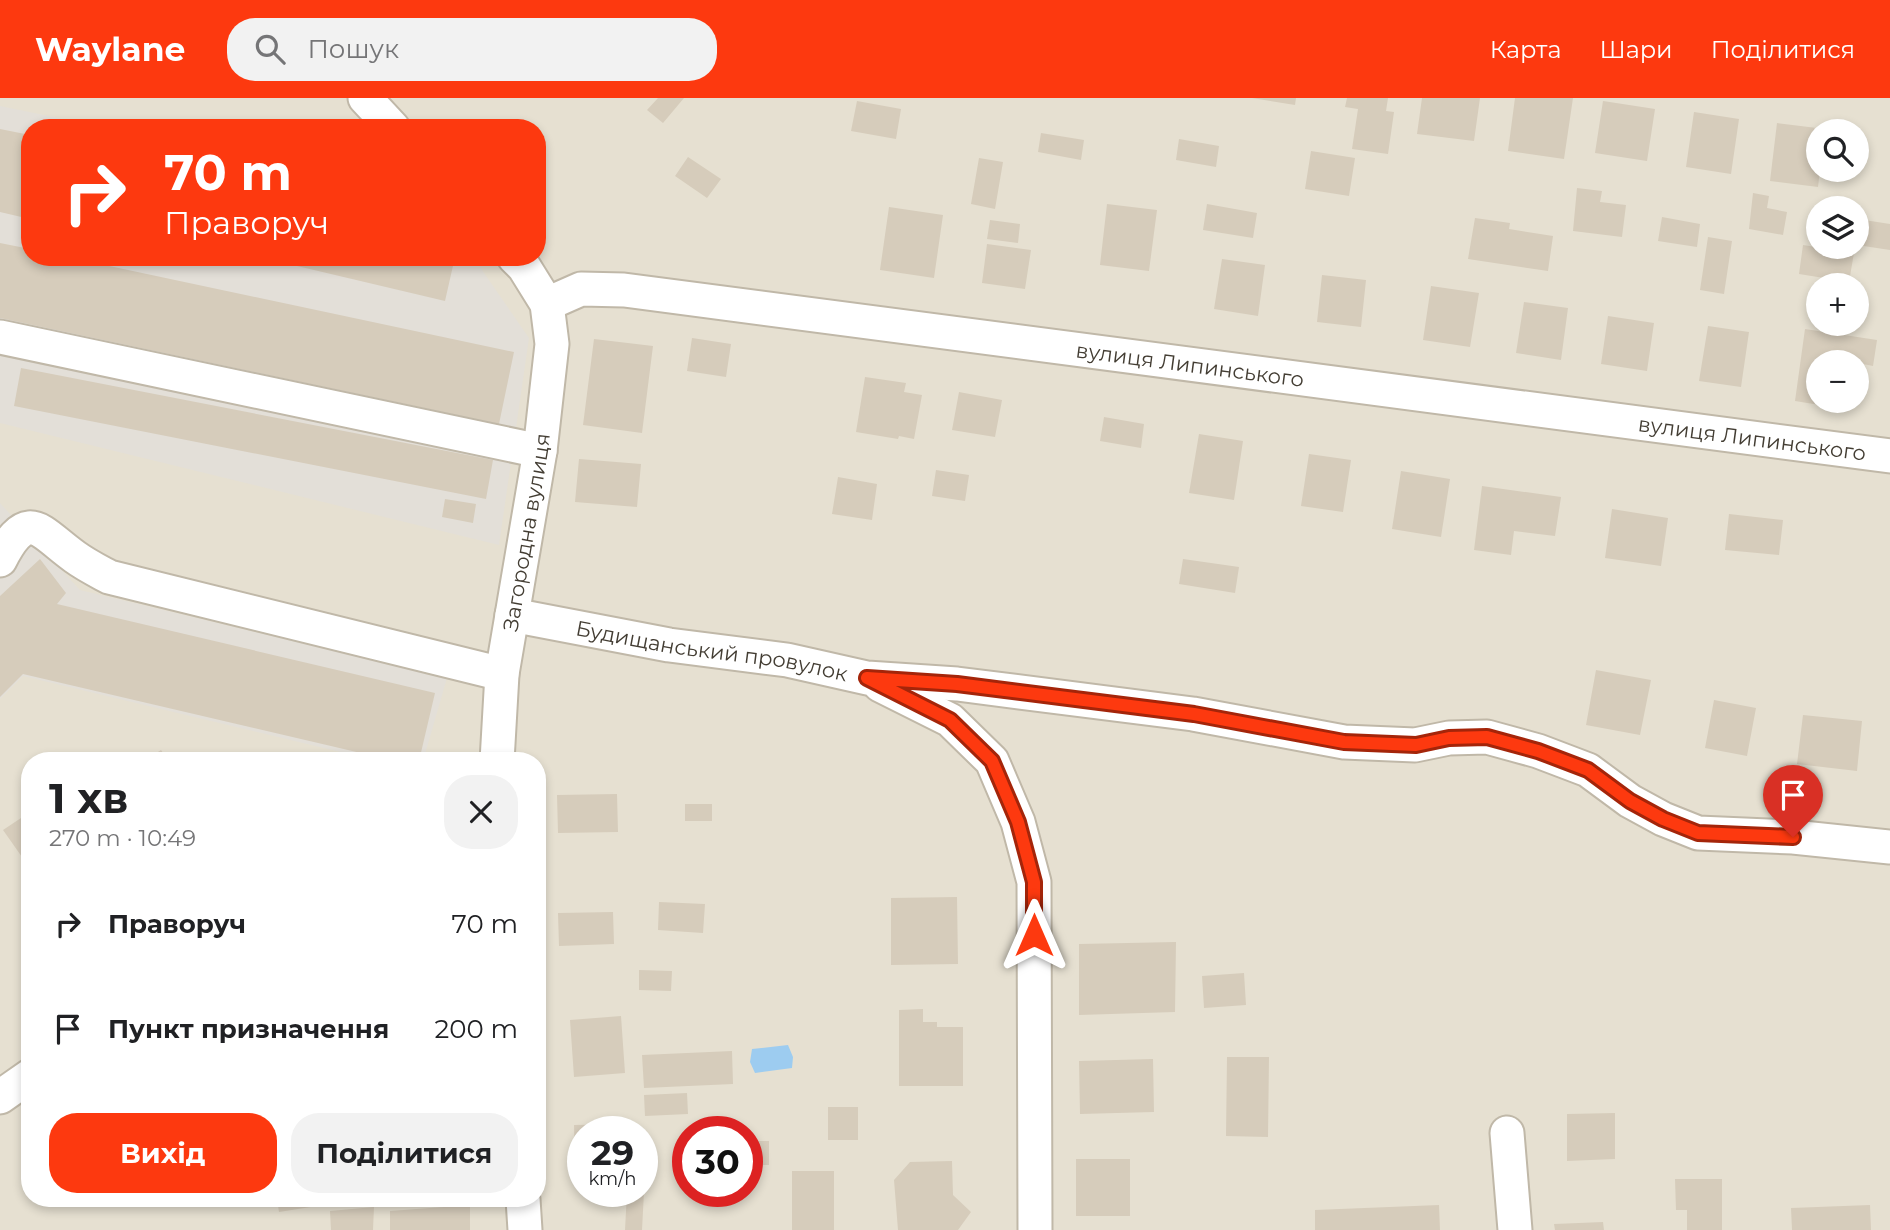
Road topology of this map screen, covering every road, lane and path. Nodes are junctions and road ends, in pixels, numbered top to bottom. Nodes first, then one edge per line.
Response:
1 (365, 98) edge
2 (385, 119) edge
3 (523, 266) edge
4 (547, 304) junction
5 (0, 337) edge
6 (540, 451) junction
7 (1890, 456) edge
8 (0, 560) edge
9 (512, 615) junction
10 (502, 674) junction
11 (867, 678) junction
12 (498, 752) edge
13 (1890, 847) edge
14 (21, 1082) edge
15 (0, 1097) edge
16 (1507, 1133) dead end
17 (524, 1207) edge
18 (525, 1230) edge
19 (1035, 1230) edge
20 (1515, 1230) edge

1 - 2 street
3 - 4 street
4 - 6 street, Загородна вулиця
4 - 7 street, вулиця Липинського
5 - 6 street
6 - 9 street, Загородна вулиця
8 - 10 street
9 - 10 street, Загородна вулиця
9 - 11 street, Будищанський провулок
10 - 12 street, Загородна вулиця
11 - 13 street, Будищанський провулок
11 - 19 street
14 - 15 street
16 - 20 street
17 - 18 street

